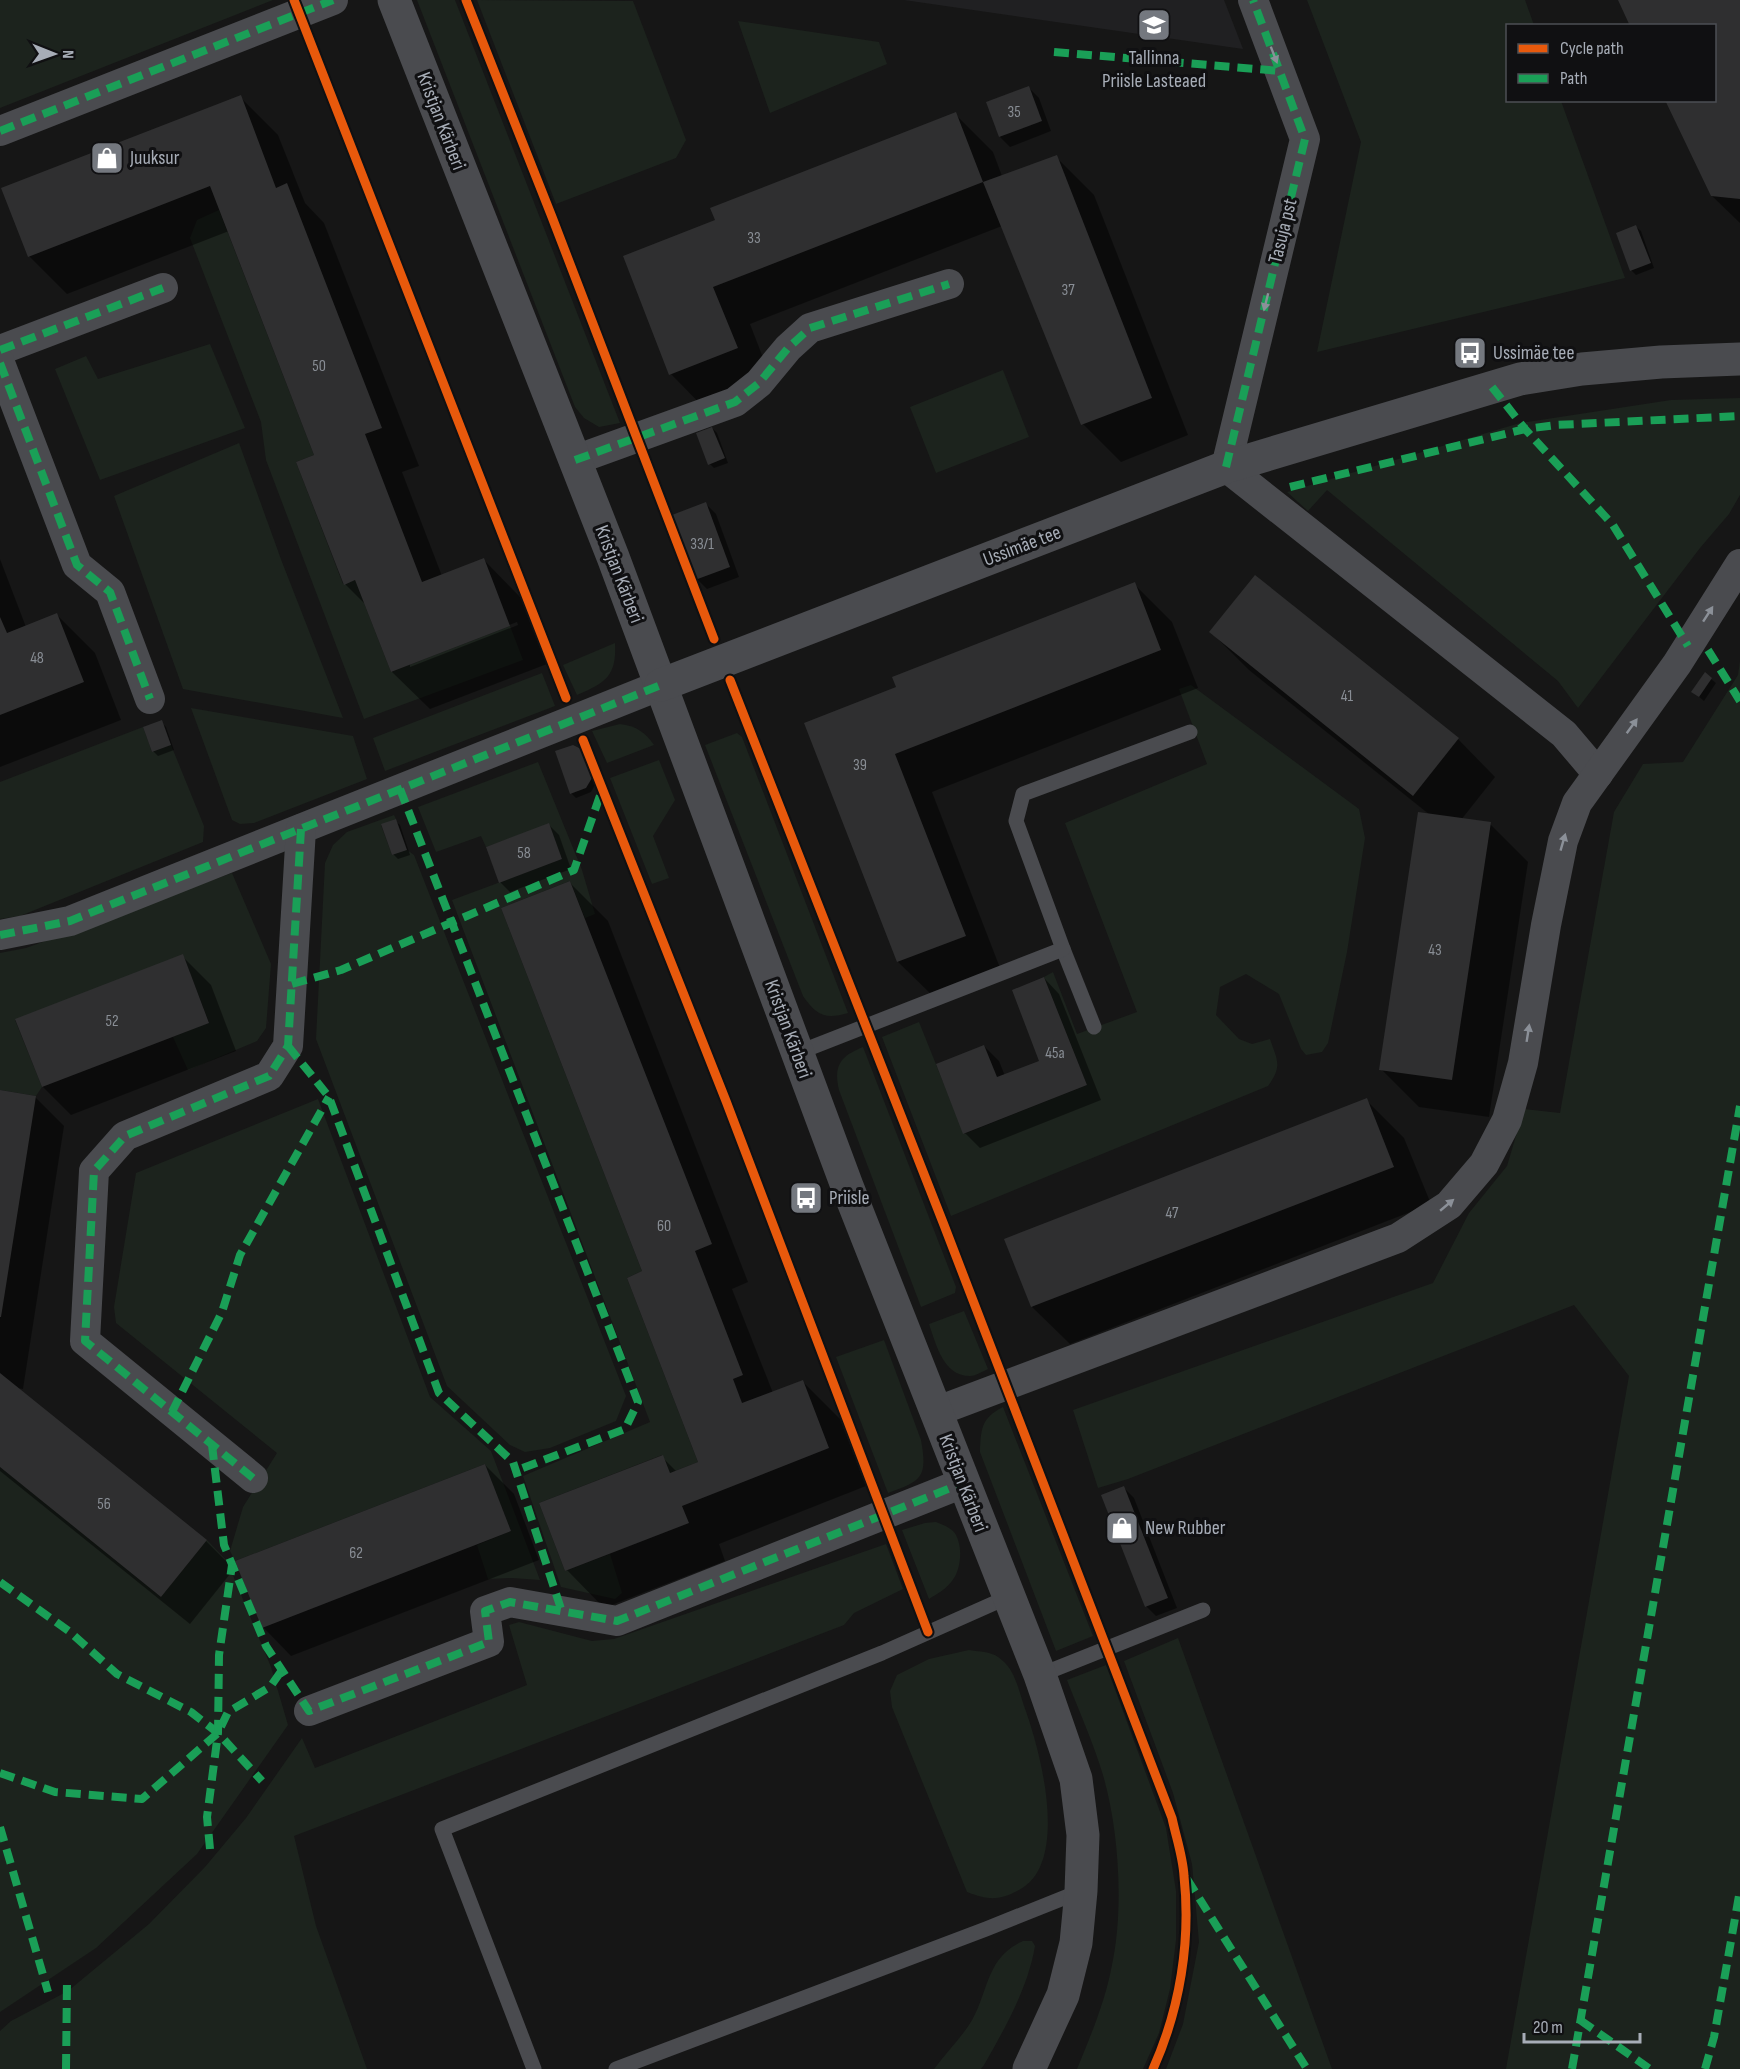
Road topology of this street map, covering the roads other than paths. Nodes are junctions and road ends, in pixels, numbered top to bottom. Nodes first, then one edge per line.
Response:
1 (333, 0) edge
2 (394, 0) edge
3 (1253, 0) edge
4 (0, 131) edge
5 (949, 284) dead end
6 (163, 288) dead end
7 (0, 350) edge
8 (1740, 359) edge
9 (0, 363) edge
10 (574, 460) junction
11 (1226, 467) junction
12 (1740, 564) edge
13 (661, 685) junction
14 (150, 699) dead end
15 (1190, 732) dead end
16 (1598, 774) junction
17 (301, 829) junction
18 (0, 935) edge
19 (1063, 949) junction
20 (1094, 1028) dead end
21 (797, 1053) junction
22 (935, 1412) junction
23 (253, 1478) dead end
24 (963, 1483) junction
25 (1008, 1597) junction
26 (1203, 1610) dead end
27 (1040, 1675) junction
28 (309, 1711) dead end
29 (1081, 1891) junction
30 (534, 2069) edge
31 (616, 2069) edge
32 (1029, 2069) edge

1 - 4 street
2 - 10 street, Kristjan Kärberi
3 -> 11 street, Tasuja pst
5 - 10 street
6 - 7 street
8 - 11 street, Ussimäe tee
9 - 14 street
10 - 13 street, Kristjan Kärberi
11 - 13 street, Ussimäe tee
11 - 16 street
16 -> 12 street
13 - 17 street
13 - 21 street, Kristjan Kärberi
15 - 19 lane
22 -> 16 street
17 - 18 street
17 - 23 street
19 - 20 lane
19 - 21 lane
21 - 22 street, Kristjan Kärberi
22 - 24 street, Kristjan Kärberi
24 - 25 street, Kristjan Kärberi
24 - 28 street
25 - 27 street, Kristjan Kärberi
25 - 30 lane
26 - 27 lane
27 - 29 street, Kristjan Kärberi
29 - 31 lane
29 - 32 street, Kristjan Kärberi

